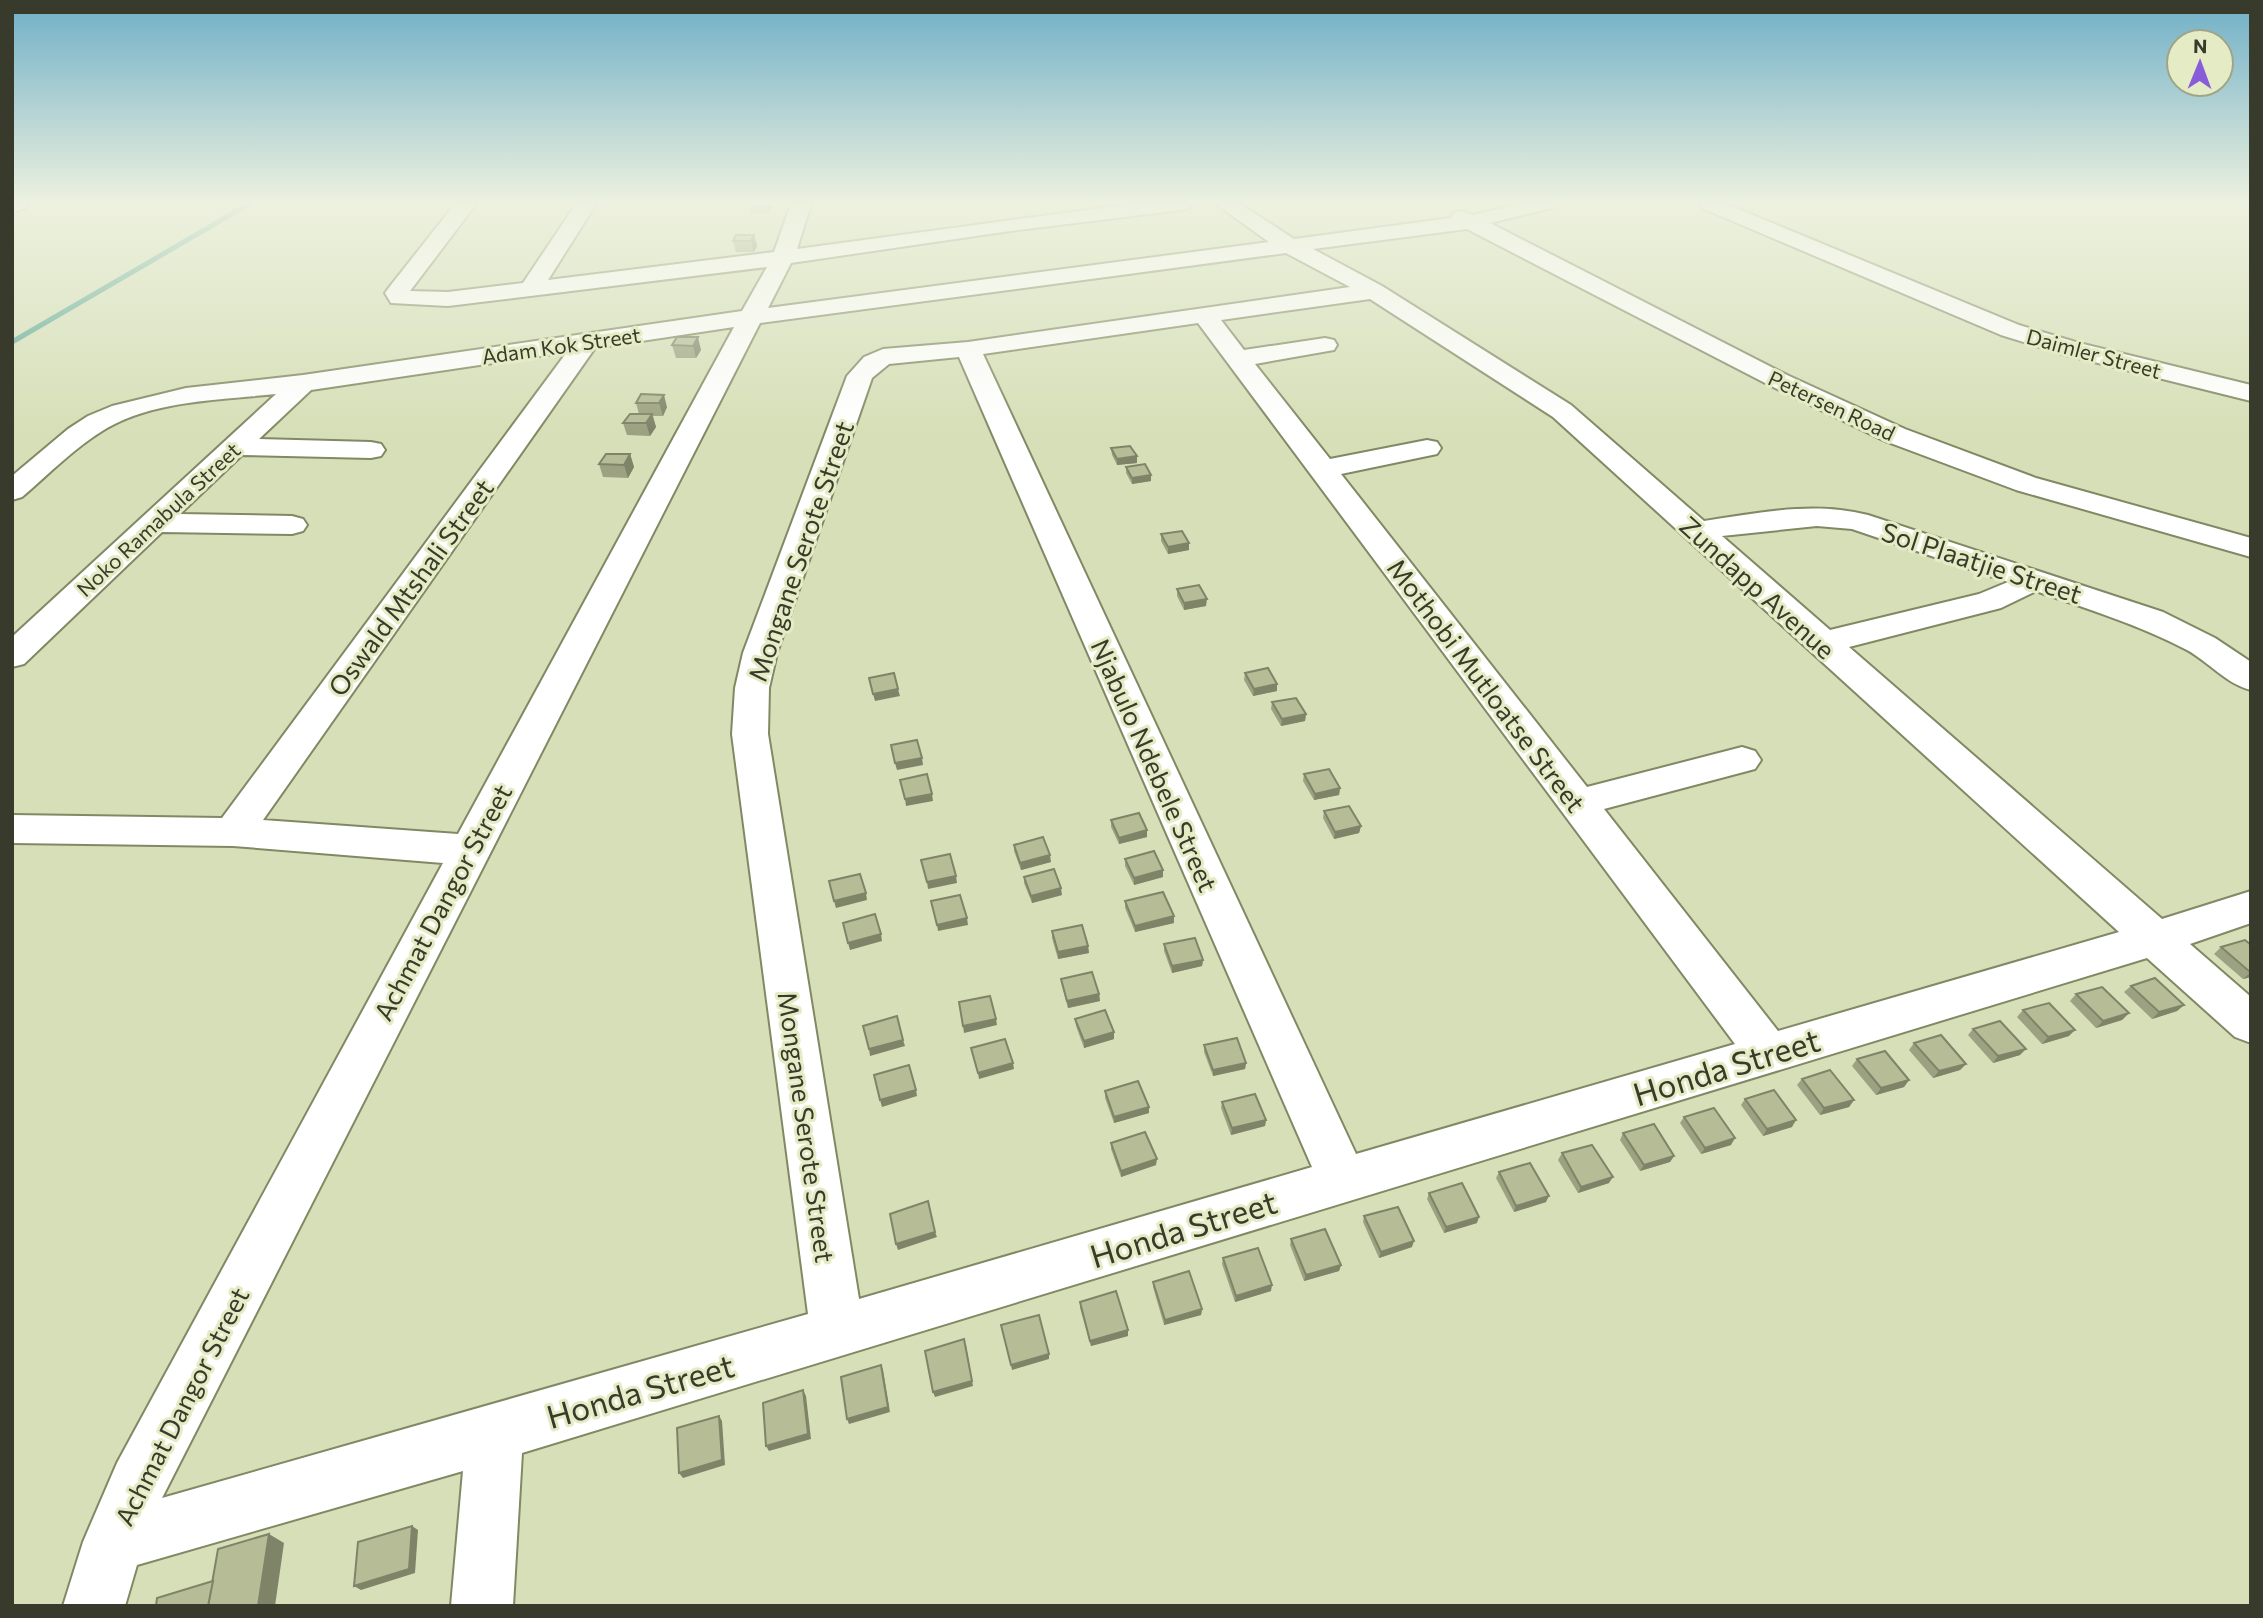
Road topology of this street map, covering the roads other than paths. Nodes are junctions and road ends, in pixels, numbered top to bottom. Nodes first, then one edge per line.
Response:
1 (407, 280) edge
2 (537, 280) edge
3 (608, 280) edge
4 (772, 280) edge
5 (1037, 280) edge
6 (1353, 280) edge
7 (1582, 280) edge
8 (1889, 280) edge
9 (531, 289) junction
10 (1374, 291) junction
11 (1205, 316) junction
12 (753, 317) junction
13 (587, 341) junction
14 (1325, 345) dead end
15 (968, 349) junction
16 (1238, 359) junction
17 (303, 383) junction
18 (2251, 393) edge
19 (235, 447) junction
20 (1427, 448) dead end
21 (370, 450) dead end
22 (1322, 469) junction
23 (12, 491) edge
24 (153, 523) junction
25 (292, 525) dead end
26 (1696, 531) junction
27 (2251, 548) edge
28 (2034, 579) junction
29 (1821, 643) junction
30 (12, 656) edge
31 (2251, 679) edge
32 (1742, 760) dead end
33 (1577, 803) junction
34 (12, 829) edge
35 (233, 832) junction
36 (470, 850) junction
37 (2251, 907) edge
38 (2153, 939) junction
39 (2251, 1024) edge
40 (1769, 1054) junction
41 (1343, 1181) junction
42 (837, 1332) junction
43 (495, 1433) junction
44 (113, 1542) junction
45 (94, 1606) edge
46 (482, 1606) edge

1 - 9 street
2 - 9 street
3 - 9 street
4 - 12 street, Achmat Dangor Street
5 - 12 street, Adam Kok Street
6 - 10 street, Zundapp Avenue
7 - 27 street, Petersen Road
8 - 18 street, Daimler Street
10 - 11 street, Mongane Serote Street
10 - 26 street, Zundapp Avenue
11 - 15 street, Mongane Serote Street
11 - 16 street, Mothobi Mutloatse Street
12 - 13 street, Adam Kok Street
12 - 36 street, Achmat Dangor Street
13 - 17 street, Adam Kok Street
13 - 35 street, Oswald Mtshali Street
14 - 16 street
15 - 41 street, Njabulo Ndebele Street
15 - 42 street, Mongane Serote Street
16 - 22 street, Mothobi Mutloatse Street
17 - 19 street, Noko Ramabula Street
17 - 23 street, Adam Kok Street
19 - 21 street
19 - 24 street, Noko Ramabula Street
20 - 22 street
22 - 33 street, Mothobi Mutloatse Street
24 - 25 street
24 - 30 street, Noko Ramabula Street
26 - 28 street, Sol Plaatjie Street
26 - 29 street, Zundapp Avenue
28 - 29 street
28 - 31 street, Sol Plaatjie Street
29 - 38 street, Zundapp Avenue
32 - 33 street
33 - 40 street, Mothobi Mutloatse Street
34 - 35 street
35 - 36 street
36 - 44 street, Achmat Dangor Street
37 - 38 street, Honda Street
38 - 39 street, Zundapp Avenue
38 - 40 street, Honda Street
40 - 41 street, Honda Street
41 - 42 street, Honda Street
42 - 43 street, Honda Street
43 - 44 street, Honda Street
43 - 46 street
44 - 45 street, Achmat Dangor Street

